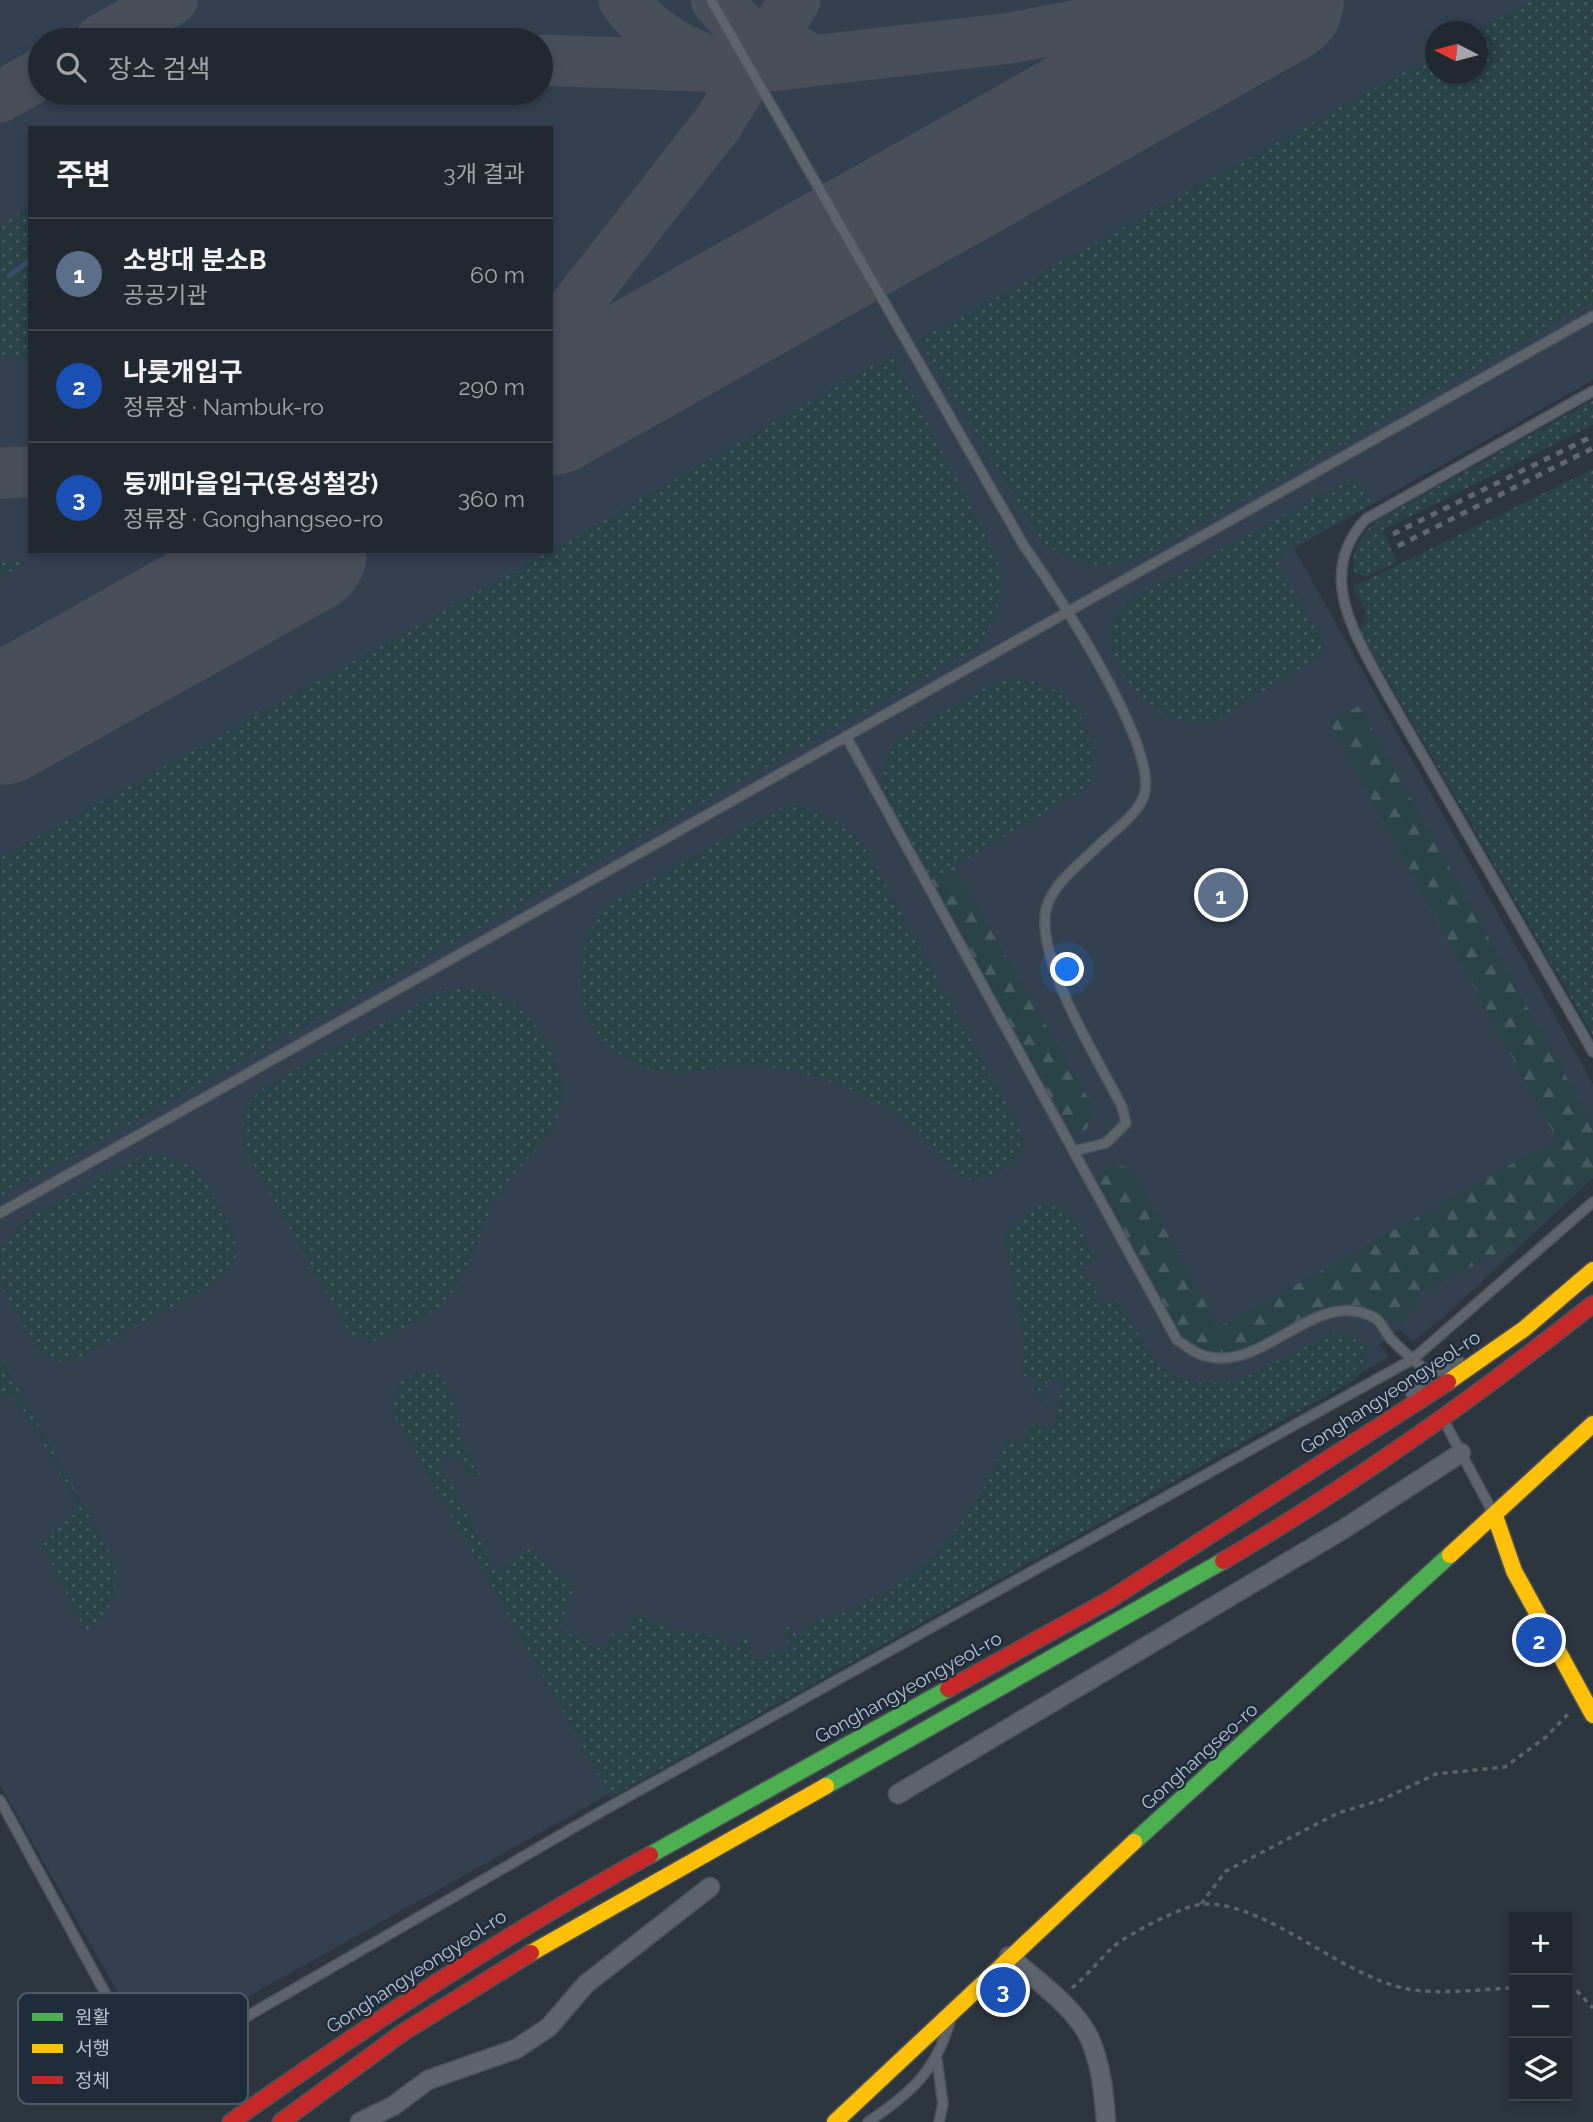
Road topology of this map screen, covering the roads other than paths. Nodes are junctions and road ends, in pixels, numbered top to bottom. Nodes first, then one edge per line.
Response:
1 (711, 0) edge
2 (1593, 316) edge
3 (1593, 391) edge
4 (1069, 611) junction
5 (846, 736) junction
6 (1593, 1052) edge
7 (1074, 1151) junction
8 (1593, 1202) edge
9 (0, 1213) edge
10 (1593, 1270) edge
11 (1593, 1304) edge
12 (1524, 1329) junction
13 (1413, 1359) junction
14 (1431, 1375) junction
15 (1442, 1416) junction
16 (1593, 1424) edge
17 (1373, 1429) junction
18 (1461, 1453) junction
19 (1494, 1516) junction
20 (1593, 1715) edge
21 (898, 1794) dead end
22 (0, 1800) edge
23 (710, 1887) dead end
24 (1009, 1956) junction
25 (105, 1993) edge
26 (953, 2010) junction
27 (248, 2016) edge
28 (937, 2060) junction
29 (230, 2122) edge
30 (281, 2122) edge
31 (360, 2122) edge
32 (835, 2122) edge
33 (868, 2122) edge
34 (939, 2122) edge
35 (1106, 2122) edge

1 - 4 lane
2 - 4 lane
3 - 6 lane
4 - 5 lane
4 - 7 lane
5 - 7 lane
5 - 9 lane
7 - 13 lane
8 - 13 lane
10 - 12 street, Gonghangyeongyeol-ro
11 - 15 street
12 - 14 lane
12 - 17 street, Gonghangyeongyeol-ro
13 - 14 lane
13 - 27 lane
14 - 17 lane
15 - 18 lane
15 - 30 street
16 - 19 street, Gonghangseo-ro
17 - 29 street, Gonghangyeongyeol-ro
18 - 19 lane
18 - 21 street
19 - 20 street
19 - 24 street, Gonghangseo-ro
22 - 25 lane
23 - 31 street
24 - 26 street, Gonghangseo-ro
24 - 35 street
26 - 28 lane
26 - 32 street, Gonghangseo-ro
28 - 33 lane
28 - 34 lane

